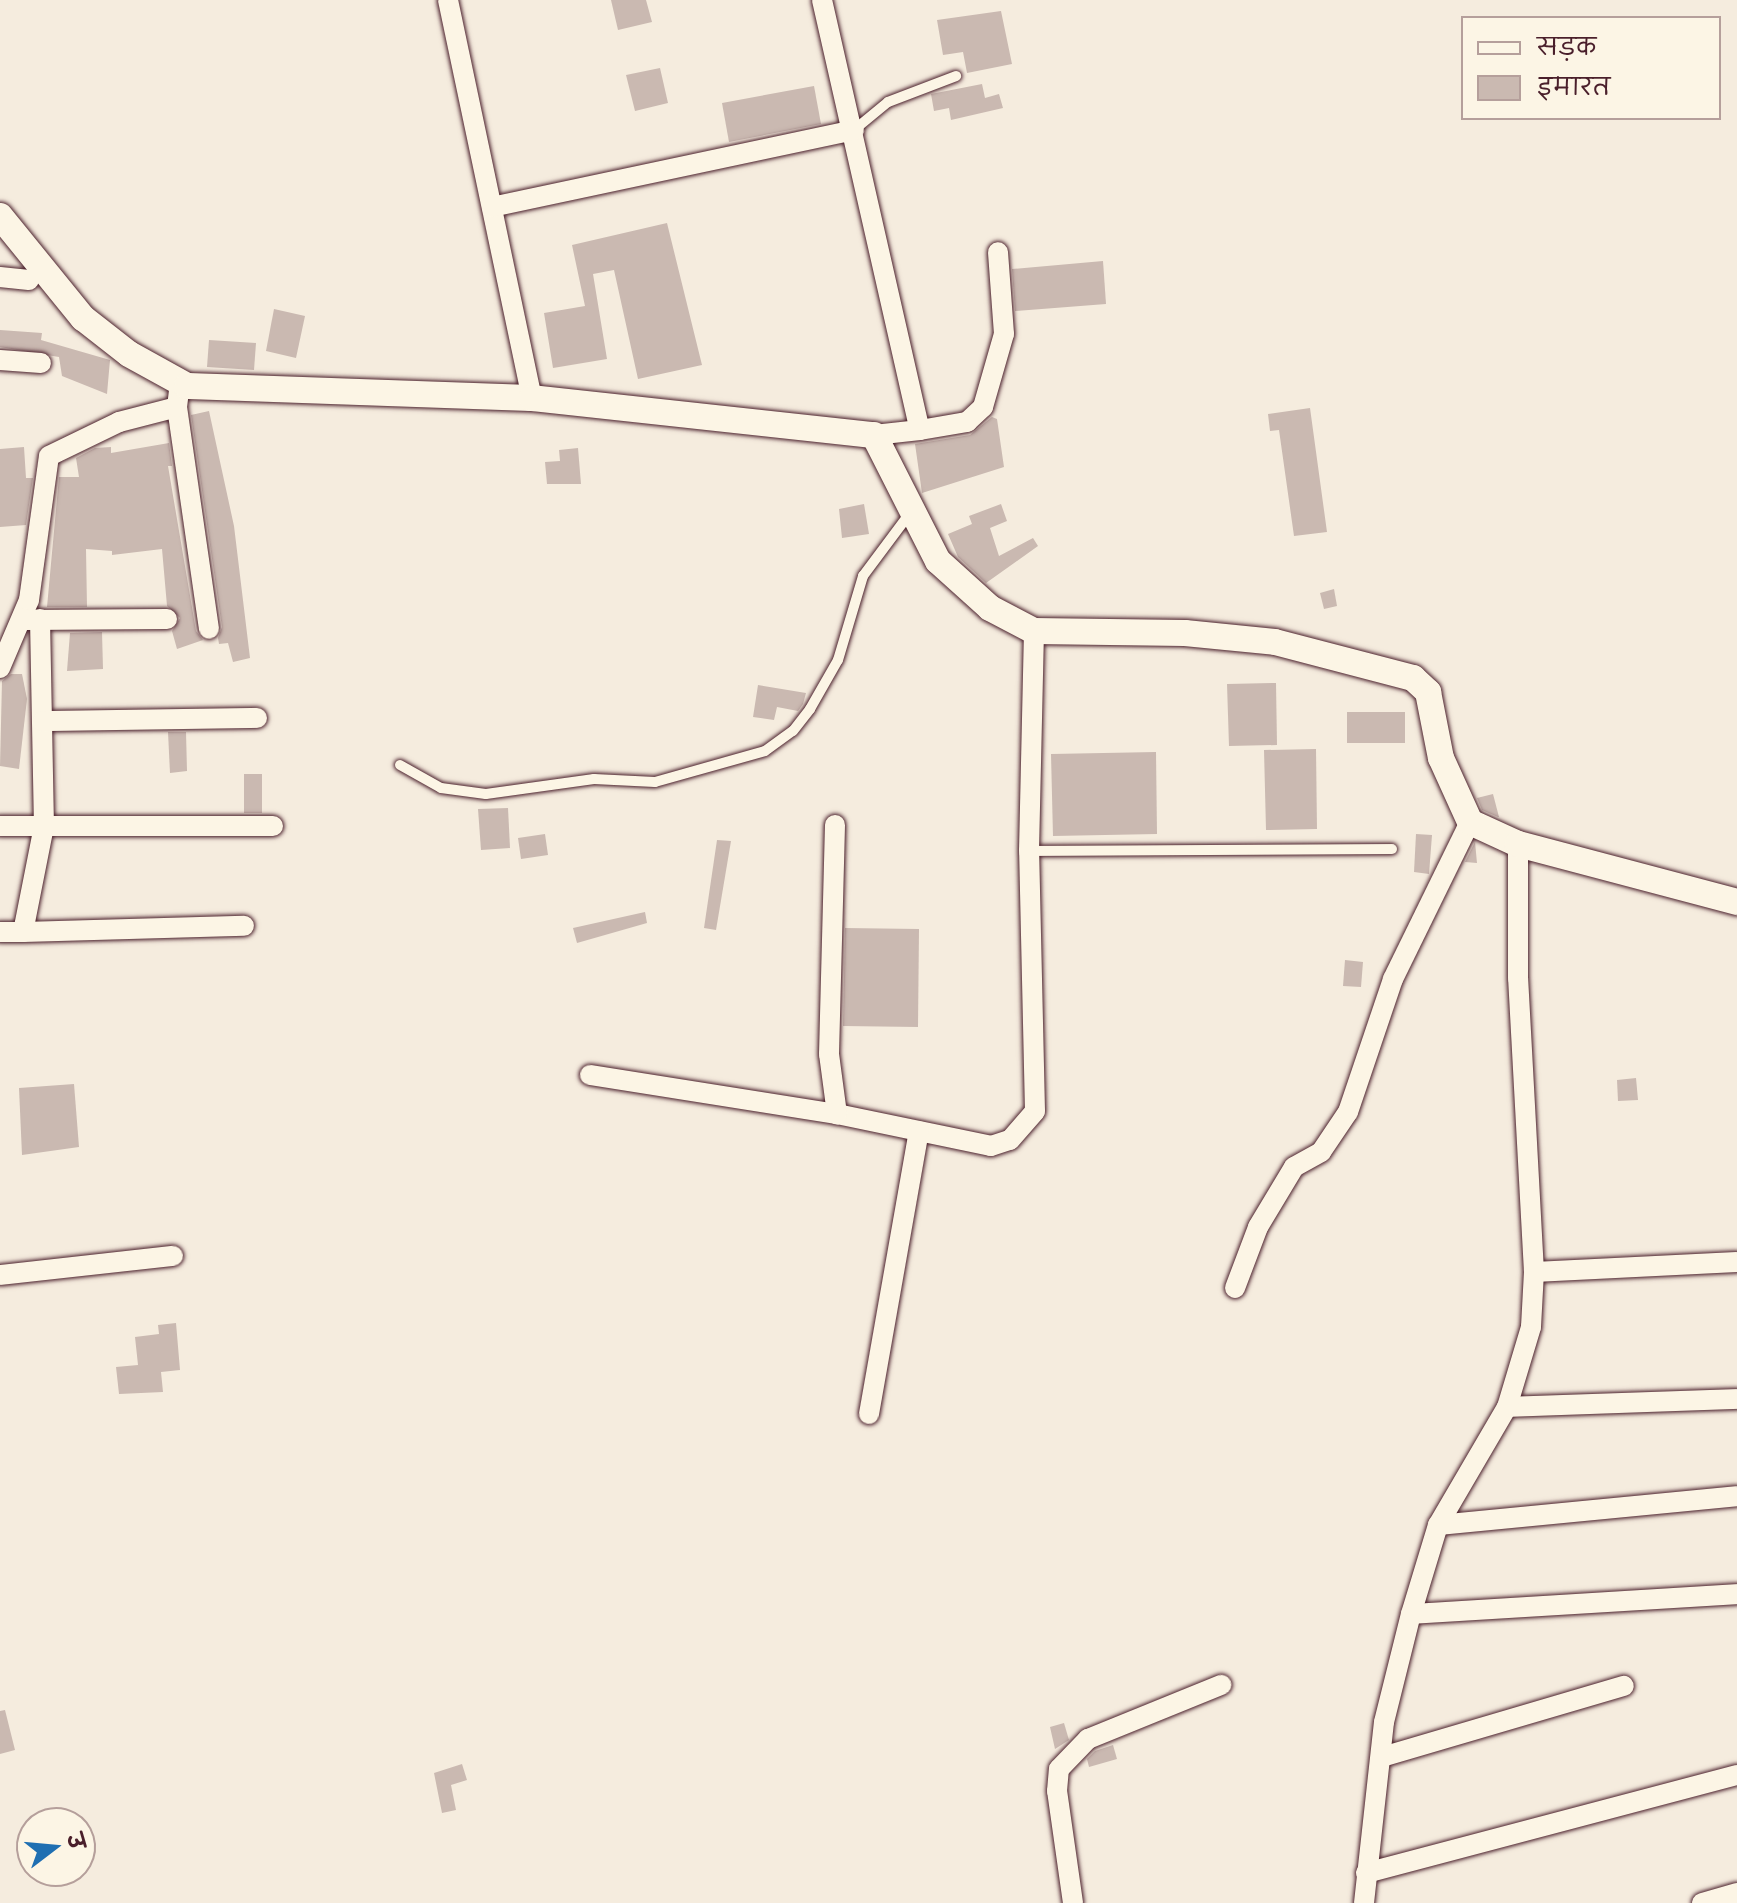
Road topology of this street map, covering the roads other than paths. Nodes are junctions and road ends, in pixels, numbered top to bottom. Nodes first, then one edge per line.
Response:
1 (448, 0) edge
2 (822, 0) edge
3 (956, 76) dead end
4 (854, 130) junction
5 (492, 207) junction
6 (0, 216) edge
7 (998, 252) dead end
8 (0, 277) edge
9 (29, 280) dead end
10 (0, 360) edge
11 (41, 363) dead end
12 (178, 395) junction
13 (532, 398) junction
14 (920, 430) junction
15 (874, 435) junction
16 (910, 513) junction
17 (32, 619) junction
18 (167, 619) dead end
19 (209, 629) dead end
20 (1034, 631) junction
21 (0, 668) edge
22 (257, 718) dead end
23 (43, 721) junction
24 (400, 765) dead end
25 (1470, 822) junction
26 (835, 825) dead end
27 (0, 826) edge
28 (44, 826) junction
29 (273, 826) dead end
30 (1518, 844) junction
31 (1392, 849) dead end
32 (1029, 851) junction
33 (1737, 902) edge
34 (244, 926) dead end
35 (0, 932) edge
36 (23, 932) junction
37 (590, 1075) dead end
38 (837, 1114) junction
39 (919, 1131) junction
40 (173, 1256) dead end
41 (1737, 1262) edge
42 (1534, 1272) junction
43 (0, 1275) edge
44 (1235, 1288) dead end
45 (1736, 1405) edge
46 (1507, 1407) junction
47 (869, 1414) dead end
48 (1737, 1496) edge
49 (1438, 1525) junction
50 (1737, 1594) edge
51 (1411, 1614) junction
52 (1221, 1685) dead end
53 (1624, 1686) dead end
54 (1382, 1757) junction
55 (1737, 1775) edge
56 (1366, 1873) junction
57 (1737, 1893) edge
58 (1073, 1903) edge
59 (1364, 1903) edge
60 (1702, 1903) edge

1 - 5 street
2 - 4 street
3 - 4 lane
4 - 5 street
4 - 14 street
5 - 13 street
6 - 12 street
7 - 14 street
8 - 9 street
10 - 11 street
12 - 13 street
12 - 17 street
12 - 19 street
13 - 15 street
14 - 15 street
15 - 16 street
16 - 20 street
16 - 24 lane
17 - 18 street
17 - 21 street
17 - 23 street
20 - 25 street
20 - 32 street
22 - 23 street
23 - 28 street
25 - 30 street
25 - 44 street
26 - 38 street
27 - 28 street
28 - 29 street
28 - 36 street
30 - 33 street
30 - 42 street
31 - 32 lane
32 - 39 street
34 - 36 street
35 - 36 street
37 - 38 street
38 - 39 street
39 - 47 street
40 - 43 street
41 - 42 street
42 - 46 street
45 - 46 street
46 - 49 street
48 - 49 street
49 - 51 street
50 - 51 street
51 - 54 street
52 - 58 street
53 - 54 street
54 - 56 street
55 - 56 street
56 - 59 street
57 - 60 street

